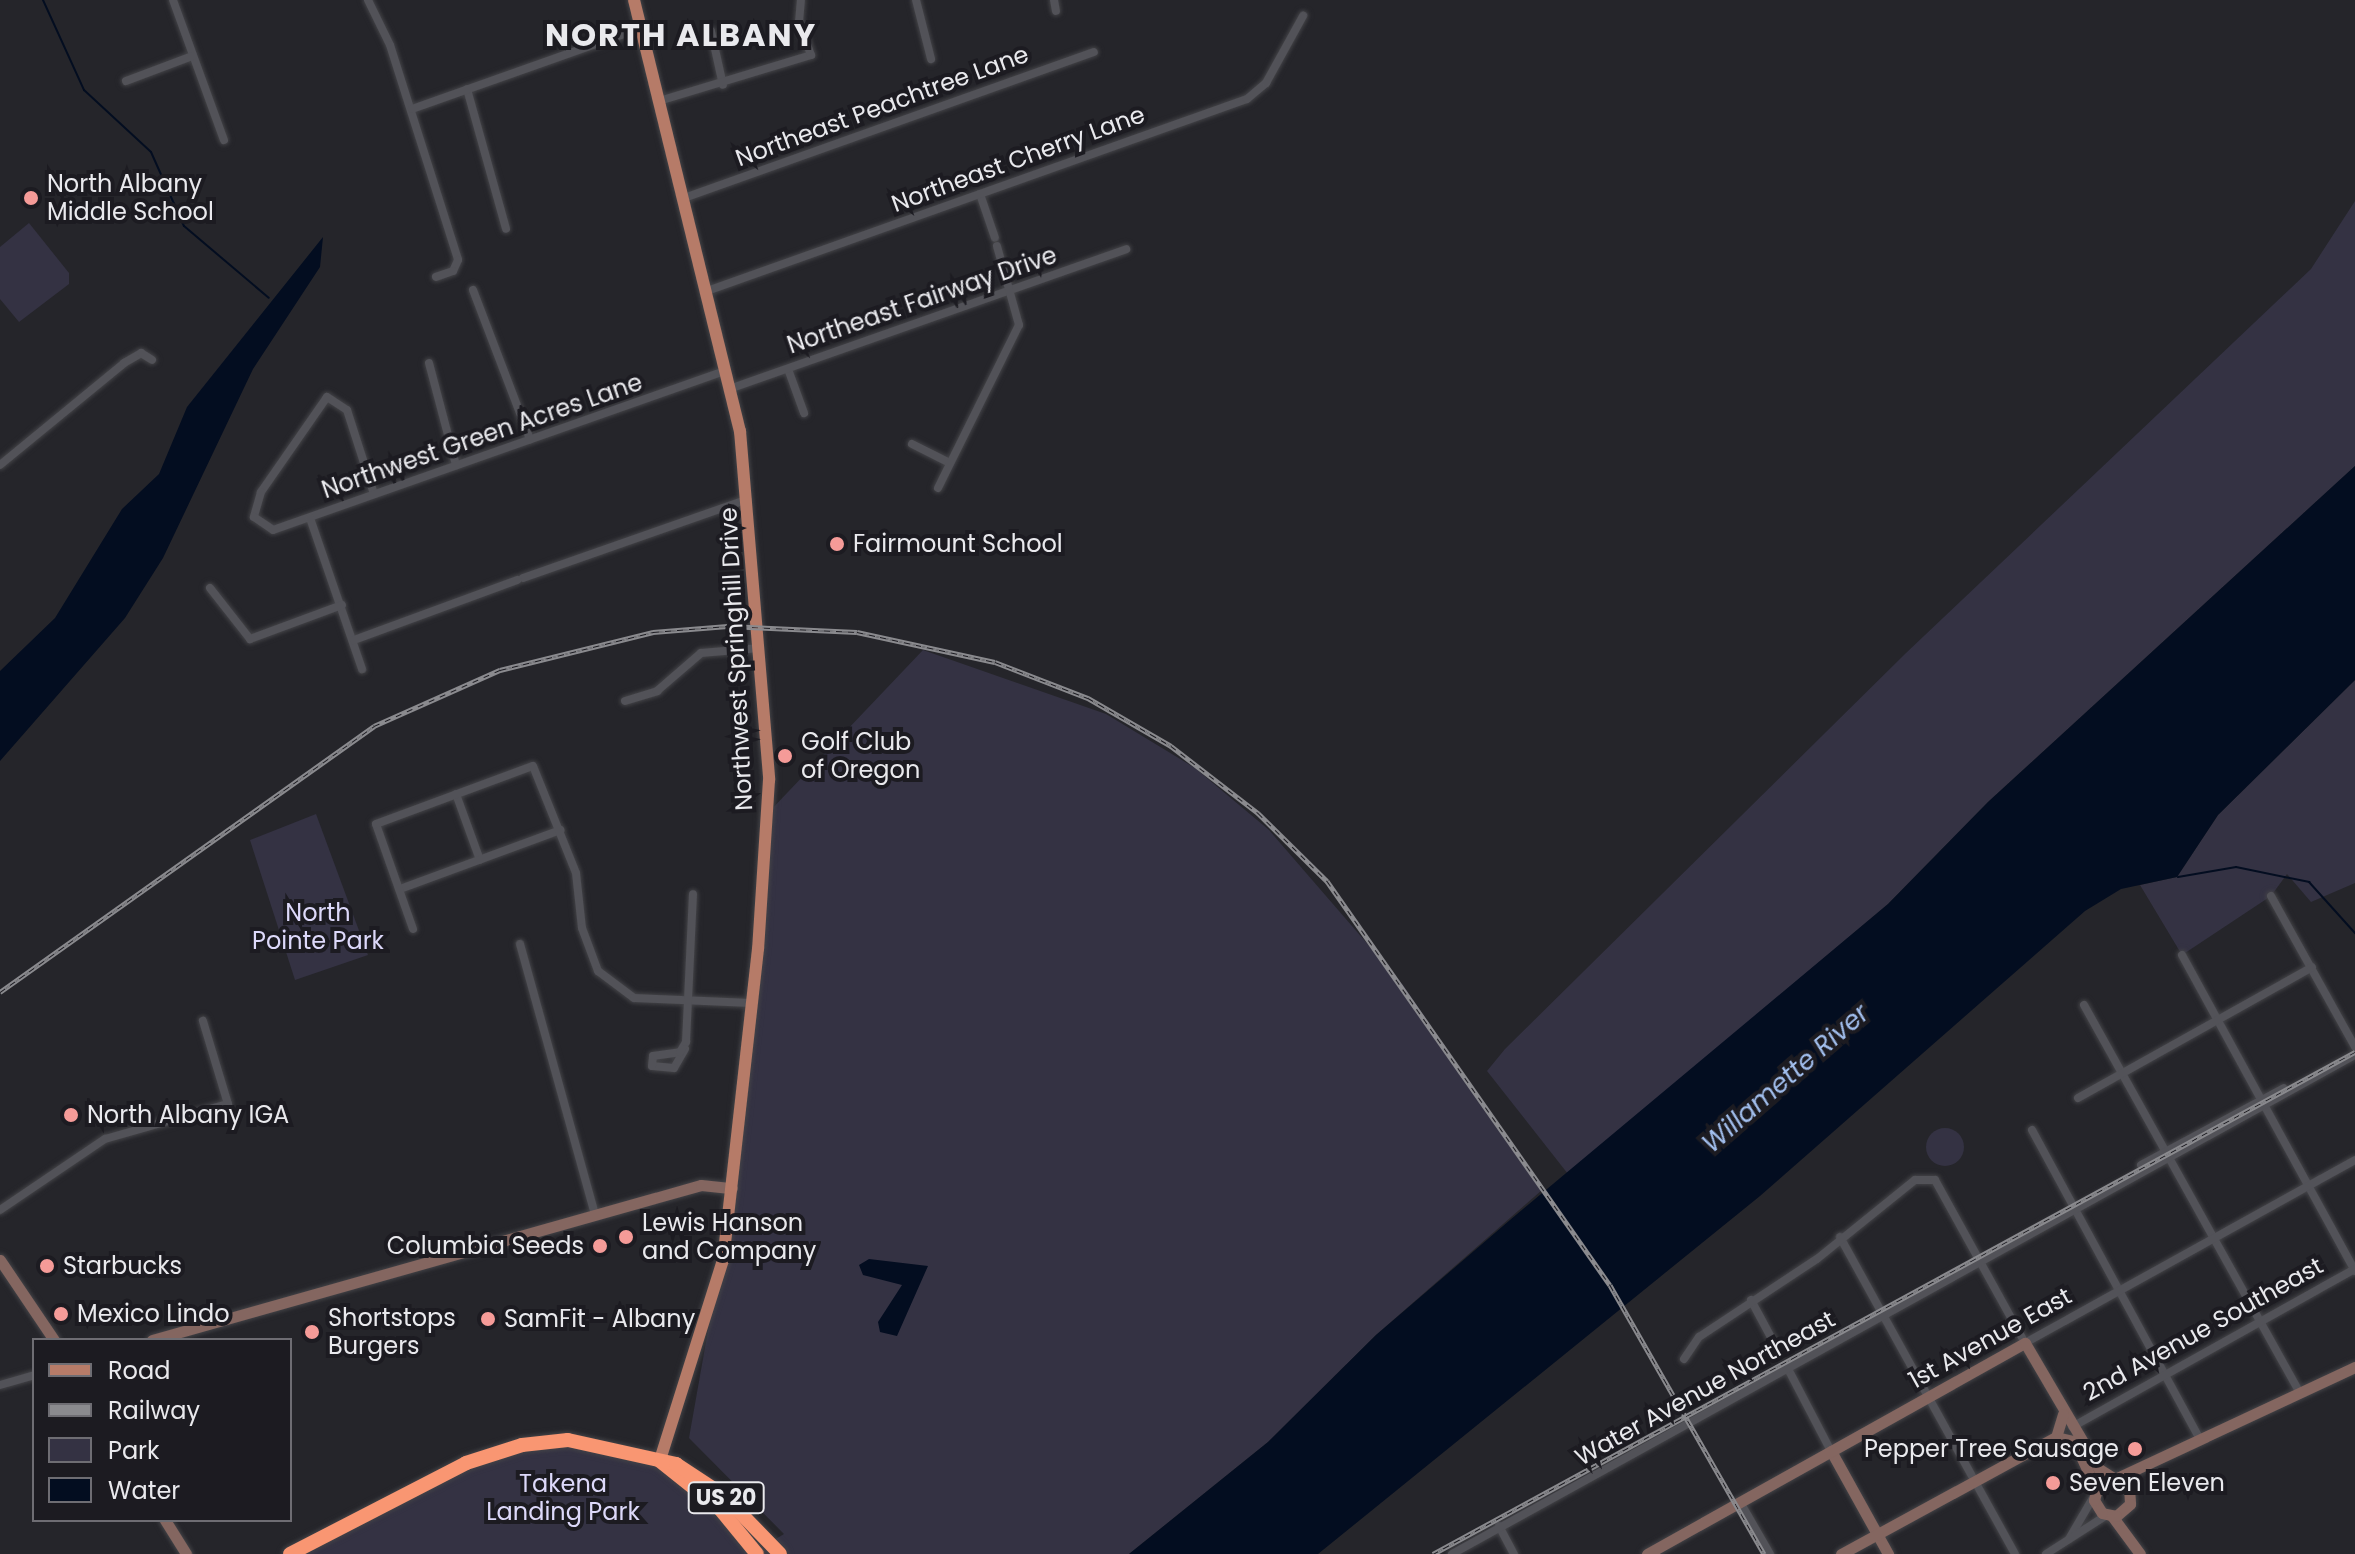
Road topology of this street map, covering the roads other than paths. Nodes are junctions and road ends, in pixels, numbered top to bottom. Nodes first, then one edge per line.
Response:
1 (173, 0) edge
2 (368, 0) edge
3 (634, 0) edge
4 (801, 0) edge
5 (916, 0) edge
6 (1054, 0) edge
7 (1056, 11) dead end
8 (1303, 16) dead end
9 (641, 28) junction
10 (711, 31) dead end
11 (1094, 52) dead end
12 (192, 56) junction
13 (931, 59) dead end
14 (126, 81) dead end
15 (723, 85) junction
16 (467, 89) junction
17 (659, 101) junction
18 (412, 109) junction
19 (224, 140) dead end
20 (980, 194) junction
21 (684, 198) junction
22 (506, 229) dead end
23 (1126, 249) dead end
24 (436, 277) dead end
25 (473, 290) dead end
26 (1013, 290) junction
27 (707, 291) junction
28 (152, 360) dead end
29 (429, 363) dead end
30 (788, 369) junction
31 (727, 370) junction
32 (732, 388) junction
33 (804, 413) dead end
34 (530, 439) junction
35 (912, 444) dead end
36 (950, 463) junction
37 (0, 465) edge
38 (456, 465) junction
39 (938, 488) dead end
40 (374, 494) junction
41 (749, 499) junction
42 (310, 518) junction
43 (210, 588) dead end
44 (342, 605) junction
45 (354, 640) junction
46 (761, 648) junction
47 (362, 669) dead end
48 (625, 701) dead end
49 (456, 794) junction
50 (560, 830) junction
51 (480, 860) junction
52 (400, 889) junction
53 (693, 894) dead end
54 (2271, 896) dead end
55 (413, 929) dead end
56 (520, 944) dead end
57 (2182, 955) dead end
58 (2312, 967) junction
59 (686, 1001) junction
60 (751, 1003) junction
61 (2084, 1005) dead end
62 (203, 1021) dead end
63 (2217, 1021) junction
64 (685, 1049) dead end
65 (2355, 1050) edge
66 (2122, 1075) junction
67 (2078, 1098) dead end
68 (2262, 1104) junction
69 (2032, 1130) dead end
70 (2167, 1155) junction
71 (2355, 1160) edge
72 (2309, 1186) junction
73 (732, 1188) junction
74 (2071, 1206) junction
75 (0, 1210) edge
76 (595, 1215) junction
77 (1840, 1237) junction
78 (2214, 1238) junction
79 (0, 1260) edge
80 (1978, 1260) junction
81 (2355, 1270) edge
82 (2118, 1292) junction
83 (1751, 1300) junction
84 (1883, 1313) junction
85 (2260, 1321) junction
86 (53, 1338) edge
87 (159, 1338) edge
88 (2025, 1343) junction
89 (1780, 1354) dead end
90 (1684, 1359) dead end
91 (1787, 1367) junction
92 (2355, 1367) edge
93 (2164, 1375) junction
94 (32, 1376) edge
95 (0, 1385) edge
96 (2299, 1392) junction
97 (1928, 1398) junction
98 (2063, 1413) junction
99 (2072, 1427) junction
100 (2056, 1437) junction
101 (2199, 1437) junction
102 (1831, 1451) junction
103 (660, 1460) junction
104 (2150, 1460) junction
105 (2114, 1478) junction
106 (1975, 1481) junction
107 (2131, 1491) junction
108 (2095, 1492) junction
109 (1740, 1502) junction
110 (2128, 1508) junction
111 (2109, 1516) junction
112 (166, 1522) edge
113 (1499, 1526) junction
114 (1877, 1534) junction
115 (2059, 1547) junction
116 (2137, 1549) edge
117 (186, 1554) edge
118 (290, 1554) edge
119 (757, 1554) edge
120 (780, 1554) edge
121 (1452, 1554) edge
122 (1514, 1554) edge
123 (1647, 1554) edge
124 (1770, 1554) edge
125 (1841, 1554) edge
126 (1888, 1554) edge
127 (2015, 1554) edge
128 (2046, 1554) edge

1 - 12 street
2 - 18 street
3 - 9 main road, Northwest Springhill Drive
4 - 15 street
5 - 13 street
6 - 7 street
8 - 20 street, Northeast Cherry Lane
9 - 16 street
9 - 17 main road, Northwest Springhill Drive
10 - 15 street
11 - 21 street, Northeast Peachtree Lane
12 - 14 street
12 - 19 street
15 - 17 street
16 - 18 street
16 - 22 street
17 - 21 main road, Northwest Springhill Drive
18 - 24 street
20 - 26 street
20 - 27 street, Northeast Cherry Lane
21 - 27 main road, Northwest Springhill Drive
23 - 26 street, Northeast Fairway Drive
25 - 34 street
26 - 30 street, Northeast Fairway Drive
26 - 36 street
27 - 31 main road, Northwest Springhill Drive
28 - 37 street
29 - 38 street
30 - 32 street, Northeast Fairway Drive
30 - 33 street
31 - 32 main road, Northwest Springhill Drive
31 - 34 street, Northwest Green Acres Lane
32 - 41 main road, Northwest Springhill Drive
34 - 38 street, Northwest Green Acres Lane
35 - 36 street
36 - 39 street
38 - 40 street, Northwest Green Acres Lane
40 - 42 street, Northwest Green Acres Lane
40 - 42 street
41 - 45 street
41 - 46 main road, Northwest Springhill Drive
42 - 44 street, Northwest Green Acres Lane
43 - 44 street
44 - 45 street, Northwest Green Acres Lane
45 - 47 street, Northwest Green Acres Lane
46 - 48 street
46 - 60 main road, Northwest Springhill Drive
49 - 50 street
49 - 51 street
49 - 52 street
50 - 51 street
50 - 59 street
51 - 52 street
52 - 55 street
53 - 59 street
54 - 58 street
56 - 76 street
57 - 63 street
58 - 63 street
58 - 65 street
59 - 60 street
59 - 64 street
60 - 73 main road, Northwest Springhill Drive
61 - 66 street
62 - 75 street
63 - 66 street
63 - 68 street
65 - 68 street, Water Avenue Northeast
66 - 67 street
66 - 70 street
68 - 70 street, Water Avenue Northeast
68 - 72 street
69 - 74 street
70 - 74 street, Water Avenue Northeast
70 - 78 street
71 - 72 street, 1st Avenue East
72 - 78 street, 1st Avenue East
72 - 81 street
73 - 76 main road
73 - 103 main road, Northwest Springhill Drive
74 - 80 street, Water Avenue Northeast
74 - 82 street
76 - 87 main road
77 - 80 street
77 - 83 street
77 - 84 street
78 - 82 street, 1st Avenue East
78 - 85 street
79 - 86 main road
80 - 84 street, Water Avenue Northeast
80 - 88 street
81 - 85 street, 2nd Avenue Southeast
82 - 88 street, 1st Avenue East
82 - 93 street
83 - 89 street
83 - 90 street
84 - 91 street, Water Avenue Northeast
84 - 97 street
85 - 93 street, 2nd Avenue Southeast
85 - 96 street
88 - 97 main road, 1st Avenue East
88 - 98 main road
91 - 102 street
91 - 113 street, Water Avenue Northeast
92 - 96 main road
93 - 99 street, 2nd Avenue Southeast
93 - 101 street
94 - 95 street
96 - 101 main road
97 - 102 main road, 1st Avenue East
97 - 106 street
98 - 99 main road
98 - 100 main road, 2nd Avenue Southeast
99 - 105 main road
100 - 106 main road
100 - 108 main road
101 - 104 main road
102 - 109 main road, 1st Avenue East
102 - 114 main road
103 - 118 highway, US 20
103 - 119 highway, US 20
103 - 120 highway, US 20
104 - 105 main road
104 - 107 main road
105 - 107 main road
105 - 108 main road
106 - 114 main road
106 - 127 street
107 - 110 main road
108 - 111 main road
108 - 115 street
109 - 123 main road, 1st Avenue East
109 - 124 street
110 - 111 main road
110 - 116 main road
111 - 115 street
111 - 116 main road
112 - 117 main road
113 - 121 street, Water Avenue Northeast
113 - 122 street
114 - 125 main road
114 - 126 main road
115 - 128 street

